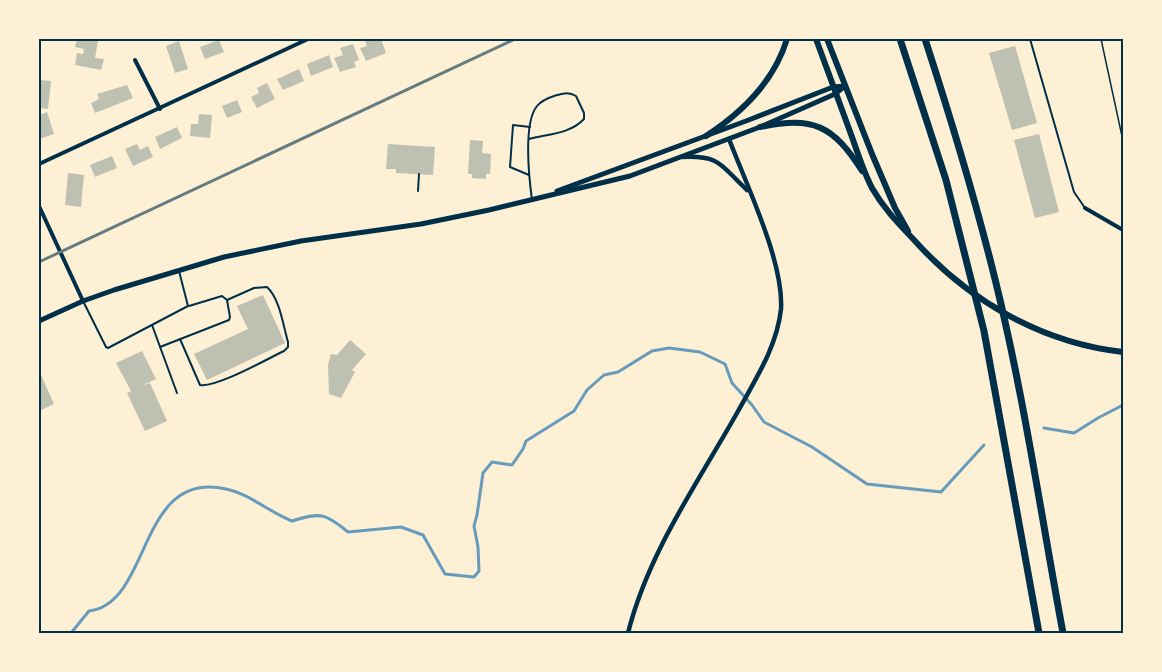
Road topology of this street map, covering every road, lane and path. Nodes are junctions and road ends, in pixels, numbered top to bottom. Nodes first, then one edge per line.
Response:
1 (308, 39) edge
2 (787, 39) edge
3 (816, 39) edge
4 (827, 39) edge
5 (900, 39) edge
6 (925, 39) edge
7 (1030, 39) edge
8 (1101, 39) edge
9 (135, 60) dead end
10 (845, 86) junction
11 (833, 87) junction
12 (836, 94) junction
13 (160, 109) junction
14 (530, 127) junction
15 (760, 127) junction
16 (706, 136) junction
17 (529, 139) junction
18 (729, 139) junction
19 (1123, 141) edge
20 (682, 158) junction
21 (39, 164) edge
22 (419, 174) dead end
23 (529, 176) junction
24 (871, 185) junction
25 (418, 191) dead end
26 (750, 192) junction
27 (532, 200) junction
28 (39, 206) edge
29 (1085, 208) joint
30 (1123, 230) edge
31 (914, 240) junction
32 (178, 270) junction
33 (227, 300) junction
34 (83, 301) junction
35 (188, 306) junction
36 (39, 321) edge
37 (152, 325) junction
38 (180, 339) junction
39 (160, 347) junction
40 (1123, 352) edge
41 (177, 393) dead end
42 (628, 633) edge
43 (1039, 633) edge
44 (1063, 633) edge

1 - 13 street
2 - 16 main road
3 - 11 main road
4 - 10 main road
5 - 43 highway
6 - 44 highway
7 - 29 lane
8 - 19 path
9 - 13 street
10 - 11 main road
10 - 12 main road
10 - 31 main road
11 - 12 main road
11 - 16 main road
12 - 15 main road
12 - 24 main road
13 - 21 street
14 - 17 lane
14 - 17 lane
14 - 23 lane
15 - 18 main road
15 - 24 main road
16 - 27 main road
17 - 23 lane
18 - 20 main road
18 - 26 street
20 - 26 street
20 - 27 main road
22 - 25 lane
23 - 27 lane
24 - 31 main road
26 - 42 street
27 - 32 main road
28 - 34 street
29 - 30 street
31 - 40 main road
32 - 34 main road
32 - 35 lane
33 - 35 lane
33 - 38 lane
33 - 38 lane
34 - 36 main road
34 - 37 lane
35 - 37 lane
37 - 39 lane
38 - 39 lane
39 - 41 lane

